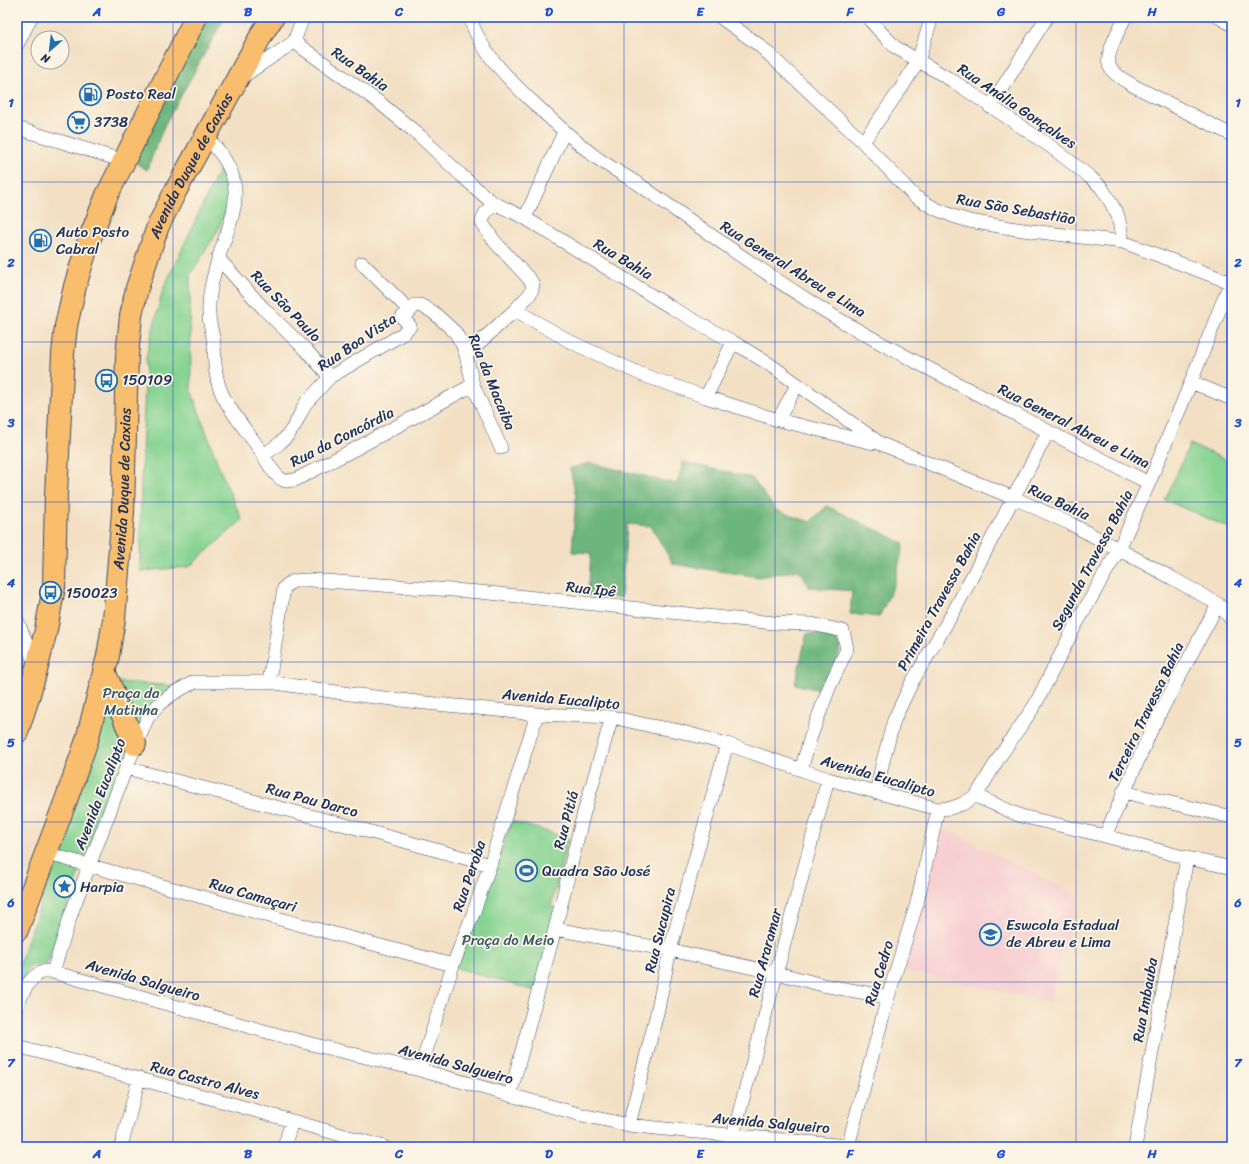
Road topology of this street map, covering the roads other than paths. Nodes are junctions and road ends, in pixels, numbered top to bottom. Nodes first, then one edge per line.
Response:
1 (31, 17) edge
2 (196, 17) edge
3 (273, 17) edge
4 (303, 17) edge
5 (470, 17) edge
6 (720, 17) edge
7 (867, 17) edge
8 (932, 17) edge
9 (1048, 17) edge
10 (1125, 17) edge
11 (1219, 17) edge
12 (1232, 25) edge
13 (294, 42) junction
14 (17, 45) edge
15 (918, 61) junction
16 (236, 81) junction
17 (990, 107) junction
18 (17, 128) edge
19 (564, 132) junction
20 (205, 135) junction
21 (1232, 135) edge
22 (863, 142) junction
23 (124, 161) junction
24 (496, 204) junction
25 (525, 218) junction
26 (1123, 242) junction
27 (218, 258) junction
28 (362, 263) dead end
29 (1231, 281) edge
30 (515, 310) junction
31 (410, 311) junction
32 (733, 342) junction
33 (466, 355) junction
34 (330, 377) junction
35 (1191, 382) junction
36 (473, 385) junction
37 (797, 385) junction
38 (706, 397) junction
39 (1232, 399) edge
40 (778, 420) junction
41 (1048, 432) junction
42 (881, 444) junction
43 (501, 448) dead end
44 (264, 455) junction
45 (1149, 484) junction
46 (1014, 498) junction
47 (1119, 549) junction
48 (1218, 604) junction
49 (17, 620) edge
50 (1232, 620) edge
51 (37, 667) junction
52 (104, 671) junction
53 (269, 682) junction
54 (537, 714) junction
55 (612, 717) junction
56 (17, 732) edge
57 (135, 744) junction
58 (727, 744) junction
59 (126, 768) junction
60 (801, 770) junction
61 (828, 779) junction
62 (1123, 792) junction
63 (876, 793) junction
64 (976, 796) junction
65 (938, 809) junction
66 (1232, 817) edge
67 (1105, 836) junction
68 (45, 853) junction
69 (1187, 858) junction
70 (490, 865) junction
71 (90, 866) junction
72 (1232, 868) edge
73 (555, 929) junction
74 (17, 930) edge
75 (670, 950) junction
76 (453, 965) junction
77 (53, 972) junction
78 (777, 973) junction
79 (888, 997) junction
80 (17, 1007) edge
81 (17, 1046) edge
82 (420, 1070) junction
83 (139, 1078) junction
84 (510, 1095) junction
85 (292, 1121) junction
86 (629, 1125) junction
87 (733, 1136) junction
88 (853, 1146) edge
89 (121, 1147) edge
90 (284, 1147) edge
91 (384, 1147) edge
92 (1135, 1147) edge

1 - 14 street
2 - 23 highway
3 - 16 highway, Avenida Duque de Caxias
4 - 13 street
5 - 19 street, Rua General Abreu e Lima
6 - 22 street, Rua São Sebastião
7 - 15 street, Rua Anália Gonçalves
8 - 15 street
9 - 17 street
10 - 21 street
11 - 12 street
13 - 16 street
13 - 24 street, Rua Bahia
15 - 17 street, Rua Anália Gonçalves
15 - 22 street
16 - 20 highway, Avenida Duque de Caxias
17 - 26 street, Rua Anália Gonçalves
18 - 23 street
19 - 25 street
19 - 41 street, Rua General Abreu e Lima
20 - 27 street, Rua da Concórdia
20 - 52 highway, Avenida Duque de Caxias
22 - 26 street, Rua São Sebastião
23 - 51 highway
24 - 25 street, Rua Bahia
24 - 30 street
25 - 32 street, Rua Bahia
26 - 29 street, Rua São Sebastião
27 - 34 street, Rua São Paulo
27 - 44 street, Rua da Concórdia
28 - 31 street
29 - 35 street, Segunda Travessa Bahia
30 - 33 street
30 - 38 street, Rua Bahia
31 - 33 street, Rua da Macaiba
31 - 34 street, Rua Boa Vista
32 - 37 street, Rua Bahia
32 - 38 street
33 - 36 street, Rua da Macaiba
34 - 44 street, Rua Boa Vista
35 - 39 street
35 - 45 street, Segunda Travessa Bahia
36 - 43 street, Rua da Macaiba
36 - 44 street, Rua da Concórdia
37 - 40 street
37 - 42 street, Rua Bahia
38 - 40 street, Rua Bahia
40 - 42 street, Rua Bahia
41 - 45 street, Rua General Abreu e Lima
41 - 46 street, Primeira Travessa Bahia
42 - 46 street, Rua Bahia
45 - 47 street, Segunda Travessa Bahia
46 - 47 street, Rua Bahia
46 - 63 street, Primeira Travessa Bahia
47 - 48 street, Rua Bahia
47 - 64 street, Segunda Travessa Bahia
48 - 50 street, Rua Bahia
48 - 62 street, Terceira Travessa Bahia
49 - 51 street
51 - 56 highway
52 - 57 highway
52 - 68 highway, Avenida Duque de Caxias
53 - 54 street, Avenida Eucalipto
53 - 57 street, Avenida Eucalipto
53 - 60 street, Rua Ipê
54 - 55 street, Avenida Eucalipto
54 - 70 street, Rua Peroba
55 - 58 street, Avenida Eucalipto
55 - 73 street, Rua Pitiá
57 - 59 street, Avenida Eucalipto
58 - 60 street, Avenida Eucalipto
58 - 75 street, Rua Sucupira
59 - 70 street, Rua Pau Darco
59 - 71 street, Avenida Eucalipto
60 - 61 street, Avenida Eucalipto
61 - 63 street, Avenida Eucalipto
61 - 78 street, Rua Araramar
62 - 66 street
62 - 67 street, Terceira Travessa Bahia
63 - 65 street, Avenida Eucalipto
64 - 65 street, Avenida Eucalipto
64 - 67 street
65 - 79 street, Rua Cedro
67 - 69 street
68 - 71 street, Rua Camaçari
68 - 74 highway, Avenida Duque de Caxias
69 - 72 street
69 - 92 street, Rua Imbauba
70 - 76 street, Rua Peroba
71 - 76 street, Rua Camaçari
71 - 77 street, Avenida Eucalipto
73 - 75 street
73 - 84 street, Rua Pitiá
75 - 78 street
75 - 86 street, Rua Sucupira
76 - 82 street, Rua Peroba
77 - 80 street
77 - 82 street, Avenida Salgueiro
78 - 79 street
78 - 87 street, Rua Araramar
79 - 88 street, Rua Cedro
81 - 83 street, Rua Castro Alves
82 - 84 street, Avenida Salgueiro
83 - 85 street, Rua Castro Alves
83 - 89 street
84 - 86 street, Avenida Salgueiro
85 - 90 street
85 - 91 street, Rua Castro Alves
86 - 87 street, Avenida Salgueiro
87 - 88 street, Avenida Salgueiro

